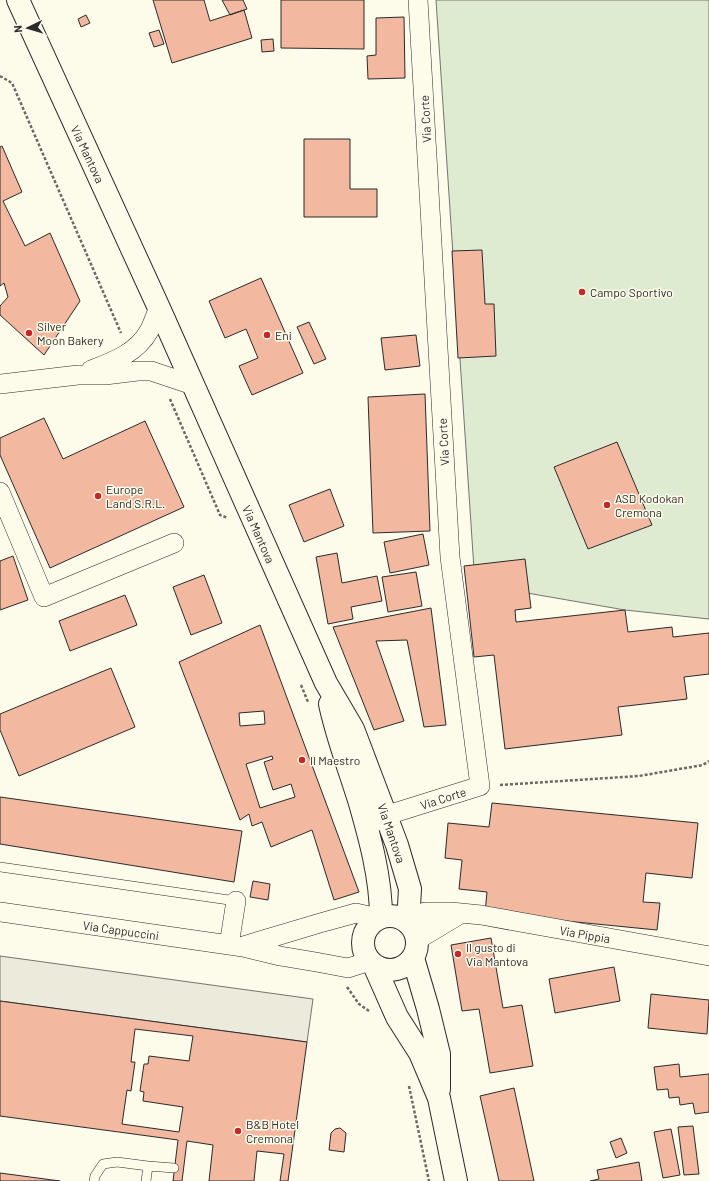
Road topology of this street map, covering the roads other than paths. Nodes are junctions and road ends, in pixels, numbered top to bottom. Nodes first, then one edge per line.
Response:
1 (18, 0) edge
2 (418, 0) edge
3 (158, 308) junction
4 (78, 375) junction
5 (0, 384) edge
6 (193, 385) junction
7 (0, 492) edge
8 (174, 543) dead end
9 (326, 683) junction
10 (387, 816) junction
11 (366, 826) junction
12 (0, 867) edge
13 (236, 901) joint
14 (0, 912) edge
15 (380, 917) junction
16 (413, 937) junction
17 (236, 946) junction
18 (709, 956) edge
19 (372, 963) junction
20 (438, 1098) junction
21 (148, 1166) junction
22 (174, 1168) dead end
23 (94, 1181) edge
24 (146, 1181) edge
25 (456, 1181) edge

1 - 3 main road, Via Mantova
2 - 10 street, Via Corte
3 - 4 street
3 - 6 main road, Via Mantova
4 - 5 street
4 - 6 street
6 - 9 main road, Via Mantova
7 - 8 street
9 - 10 main road, Via Mantova
9 - 11 main road, Via Mantova
10 - 11 street, Via Corte
10 - 16 main road, Via Mantova
11 - 15 main road, Via Mantova
12 - 13 lane
13 - 17 street
14 - 17 street, Via Cappuccini
15 - 16 main road
15 - 17 street, Via Cappuccini
15 - 19 main road
16 - 18 street, Via Pippia
16 - 19 main road
16 - 20 main road, Via Mantova
17 - 19 street, Via Cappuccini
19 - 20 main road, Via Mantova
20 - 25 main road, Via Mantova
21 - 22 lane
21 - 23 lane
21 - 24 lane

